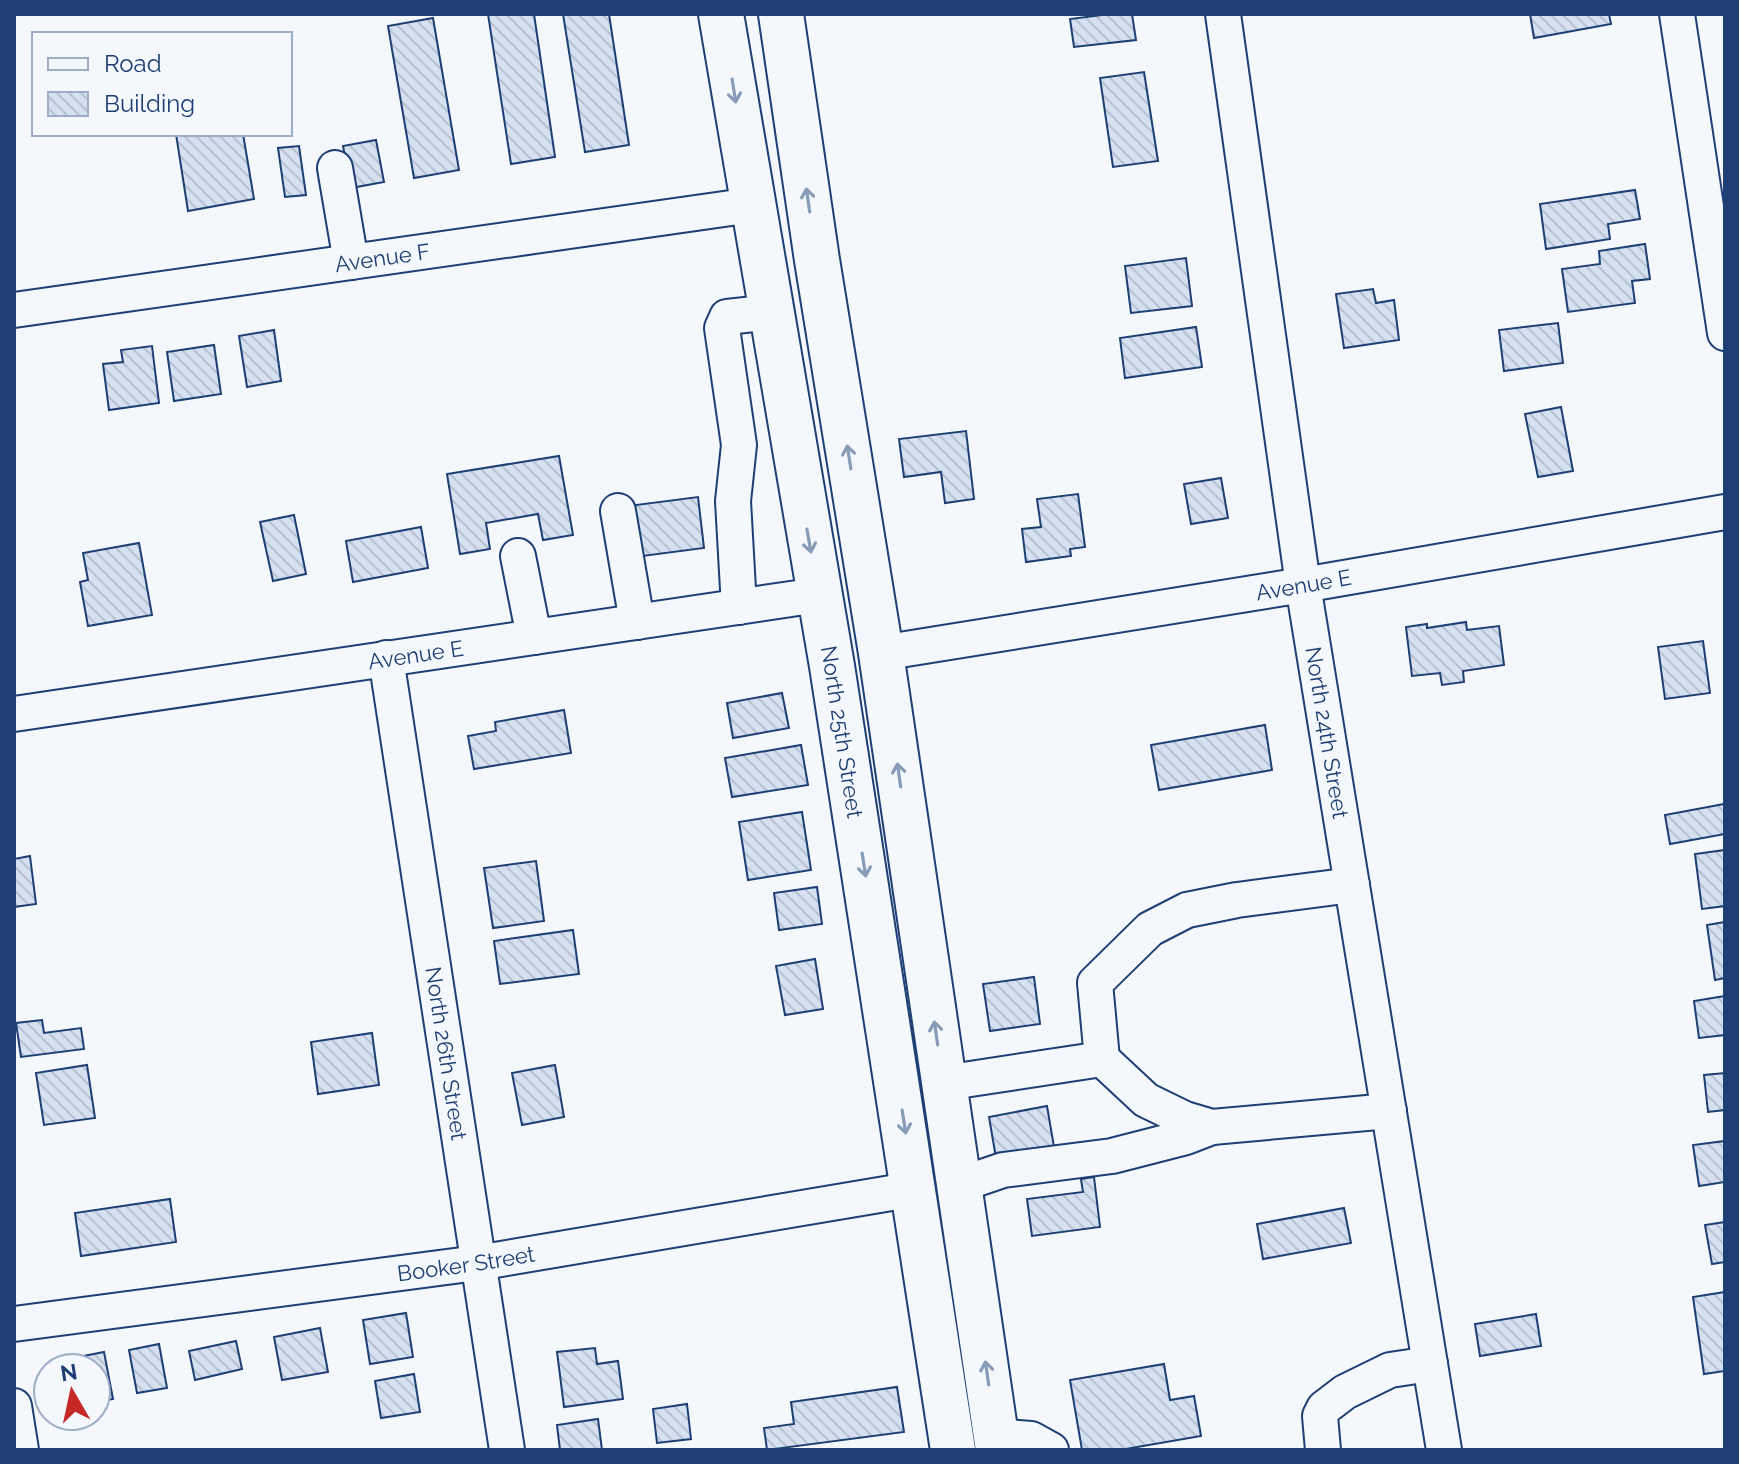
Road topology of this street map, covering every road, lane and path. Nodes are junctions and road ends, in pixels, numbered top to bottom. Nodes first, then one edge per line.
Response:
1 (721, 14) edge
2 (781, 14) edge
3 (1223, 14) edge
4 (1677, 14) edge
5 (335, 168) dead end
6 (752, 205) junction
7 (351, 262) junction
8 (14, 310) edge
9 (771, 312) junction
10 (1725, 333) edge
11 (618, 511) dead end
12 (1725, 512) edge
13 (518, 556) dead end
14 (1303, 585) junction
15 (871, 589) junction
16 (818, 595) junction
17 (739, 607) junction
18 (637, 622) junction
19 (534, 637) junction
20 (881, 653) junction
21 (386, 658) junction
22 (14, 714) edge
23 (1352, 885) junction
24 (1102, 1059) junction
25 (944, 1083) junction
26 (1389, 1111) junction
27 (1212, 1127) junction
28 (959, 1185) junction
29 (915, 1189) junction
30 (477, 1263) junction
31 (14, 1324) edge
32 (1430, 1364) junction
33 (14, 1406) edge
34 (997, 1443) edge
35 (21, 1450) edge
36 (507, 1450) edge
37 (953, 1450) edge
38 (1051, 1450) edge
39 (1323, 1450) edge
40 (1444, 1450) edge

1 -> 6 main road, North 25th Street
15 -> 2 main road
3 - 14 street, North 24th Street
4 - 10 street
5 - 7 street
6 - 7 street, Avenue F
6 - 9 main road, North 25th Street
6 - 15 main road
7 - 8 street, Avenue F
9 -> 16 main road, North 25th Street
9 - 17 street
11 - 18 street
12 - 14 street, Avenue E
13 - 19 street
14 - 20 street, Avenue E
14 - 23 street, North 24th Street
15 - 20 main road
16 - 17 street, Avenue E
16 -> 29 main road, North 25th Street
17 - 18 street, Avenue E
18 - 19 street, Avenue E
19 - 21 street, Avenue E
25 -> 20 main road
21 - 22 street, Avenue E
21 - 30 street, North 26th Street
23 - 24 street
23 - 26 street, North 24th Street
24 - 25 street
24 - 27 street
25 - 28 main road
26 - 27 street
26 - 32 street, North 24th Street
27 - 28 street
34 -> 28 main road
29 - 30 street, Booker Street
29 - 37 main road, North 25th Street
30 - 31 street, Booker Street
30 - 36 street, North 26th Street
32 - 39 street
32 - 40 street, North 24th Street
33 - 35 street
34 - 38 street

